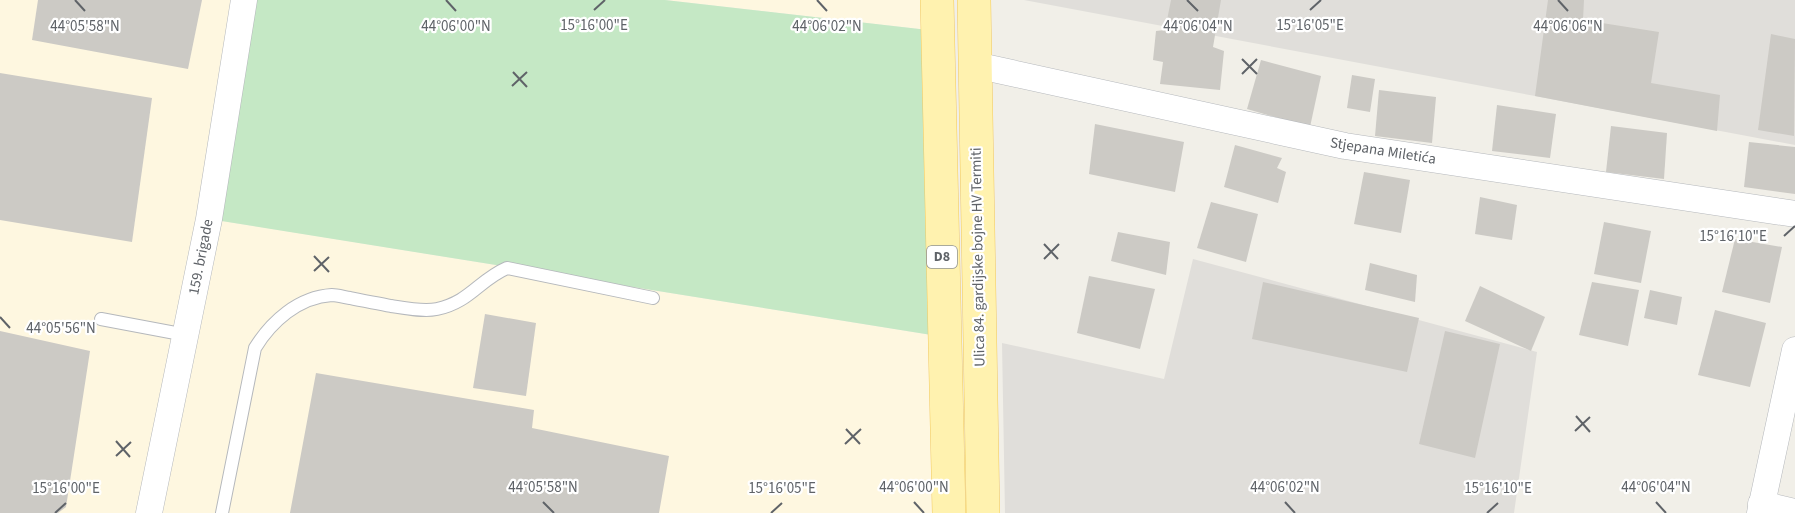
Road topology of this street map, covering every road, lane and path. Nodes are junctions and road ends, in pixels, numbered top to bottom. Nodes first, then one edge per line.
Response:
1 (244, 0) edge
2 (937, 0) edge
3 (974, 0) edge
4 (975, 64) junction
5 (1795, 214) edge
6 (653, 298) dead end
7 (101, 319) dead end
8 (186, 335) junction
9 (1795, 350) edge
10 (1760, 509) edge
11 (149, 513) edge
12 (222, 513) edge
13 (949, 513) edge
14 (983, 513) edge
15 (1795, 513) edge

1 - 8 street, 159. brigade
2 - 13 main road, D8
3 - 4 main road, Ulica 84. gardijske bojne HV Termiti / D8
4 - 5 street, Stjepana Miletića
4 - 14 main road, Ulica 84. gardijske bojne HV Termiti / D8
6 - 12 lane
7 - 8 lane
8 - 11 street, 159. brigade
9 - 10 street
10 - 15 street

